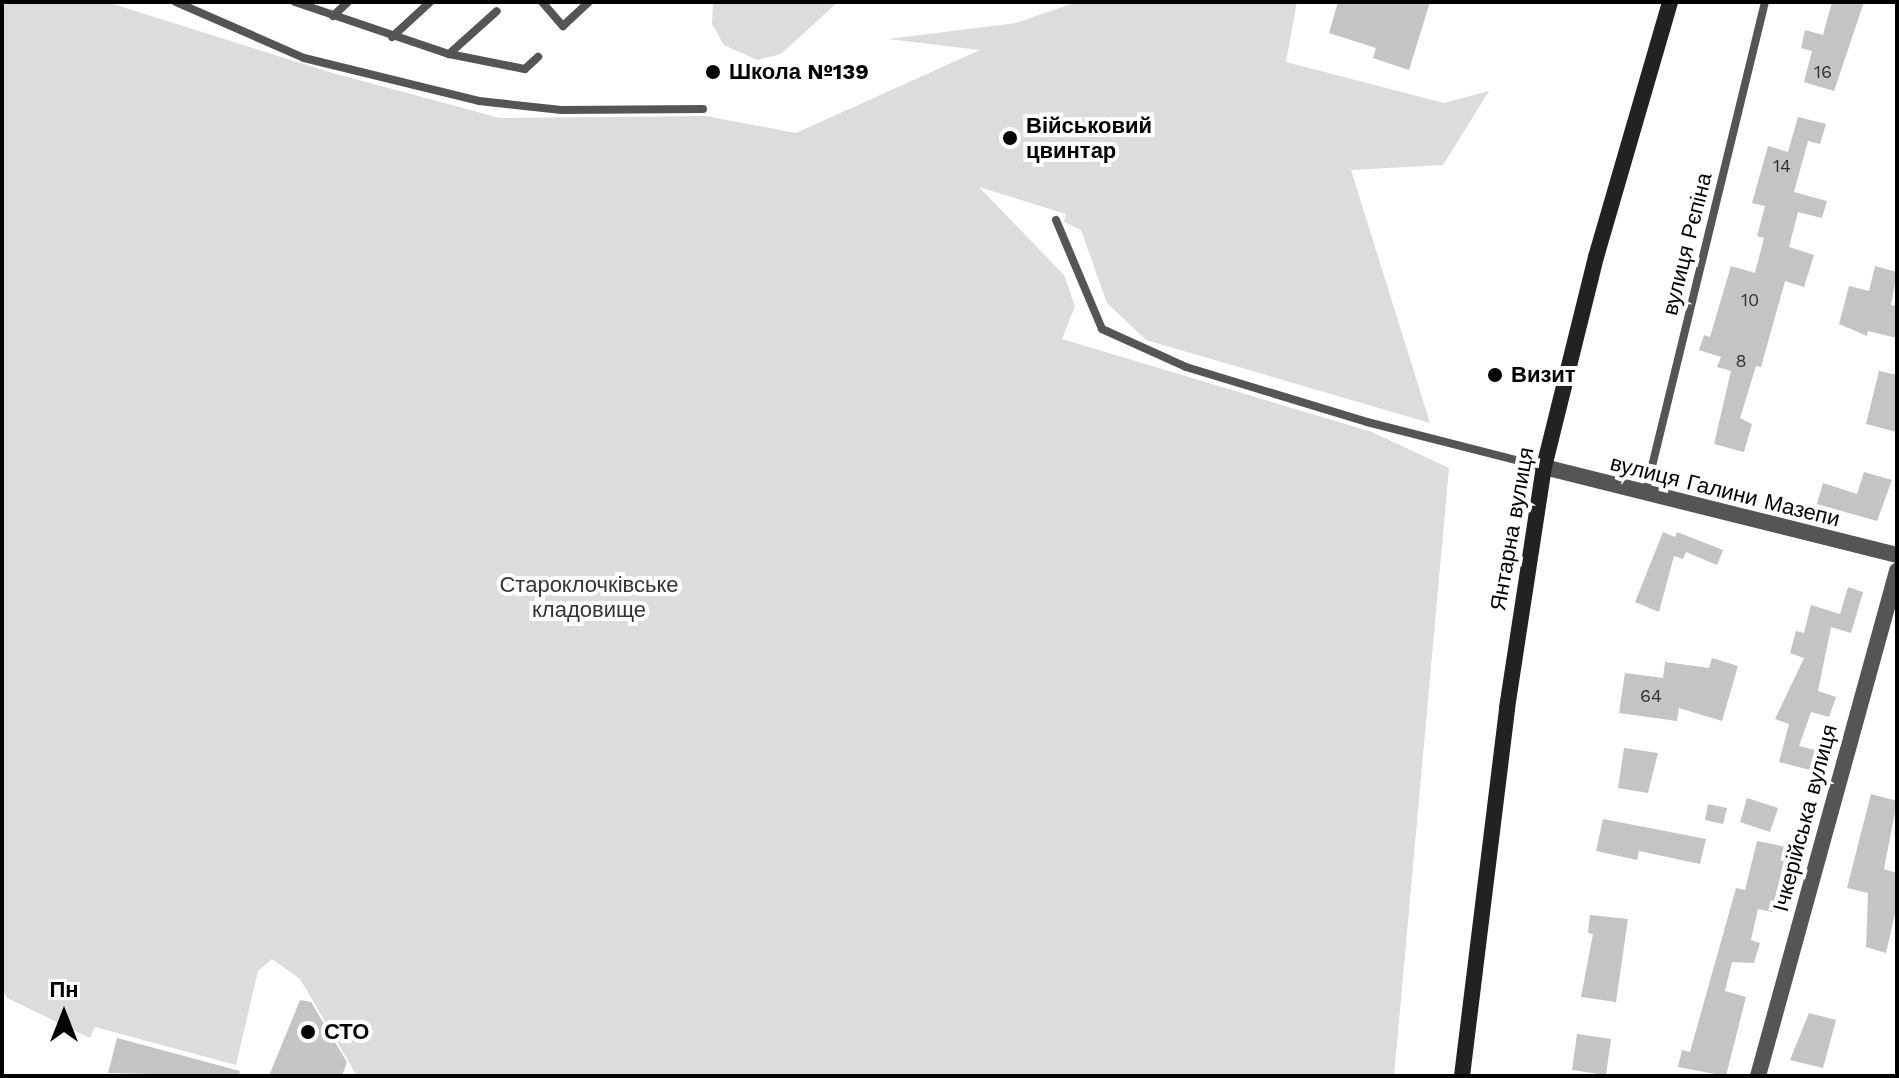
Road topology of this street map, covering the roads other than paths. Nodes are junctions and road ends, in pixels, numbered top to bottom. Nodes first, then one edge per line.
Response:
1 (176, 2) edge
2 (295, 2) edge
3 (348, 2) edge
4 (430, 2) edge
5 (542, 2) edge
6 (589, 2) edge
7 (1670, 2) edge
8 (1765, 2) edge
9 (497, 11) dead end
10 (333, 16) junction
11 (392, 37) junction
12 (449, 54) junction
13 (538, 57) dead end
14 (703, 109) dead end
15 (1056, 220) dead end
16 (1544, 467) junction
17 (1645, 495) junction
18 (1897, 555) edge
19 (1897, 571) edge
20 (1462, 1076) edge
21 (1758, 1076) edge

1 - 14 lane
2 - 10 lane
3 - 10 lane
4 - 11 lane
5 - 6 lane
7 - 16 main road, Янтарна вулиця
8 - 17 lane, вулиця Рєпіна
9 - 12 lane
10 - 11 lane
11 - 12 lane
12 - 13 lane
15 - 16 lane
16 - 17 street, вулиця Галини Мазепи
16 - 20 main road, Янтарна вулиця
17 - 18 street, вулиця Галини Мазепи
19 - 21 street, Ічкерійська вулиця

